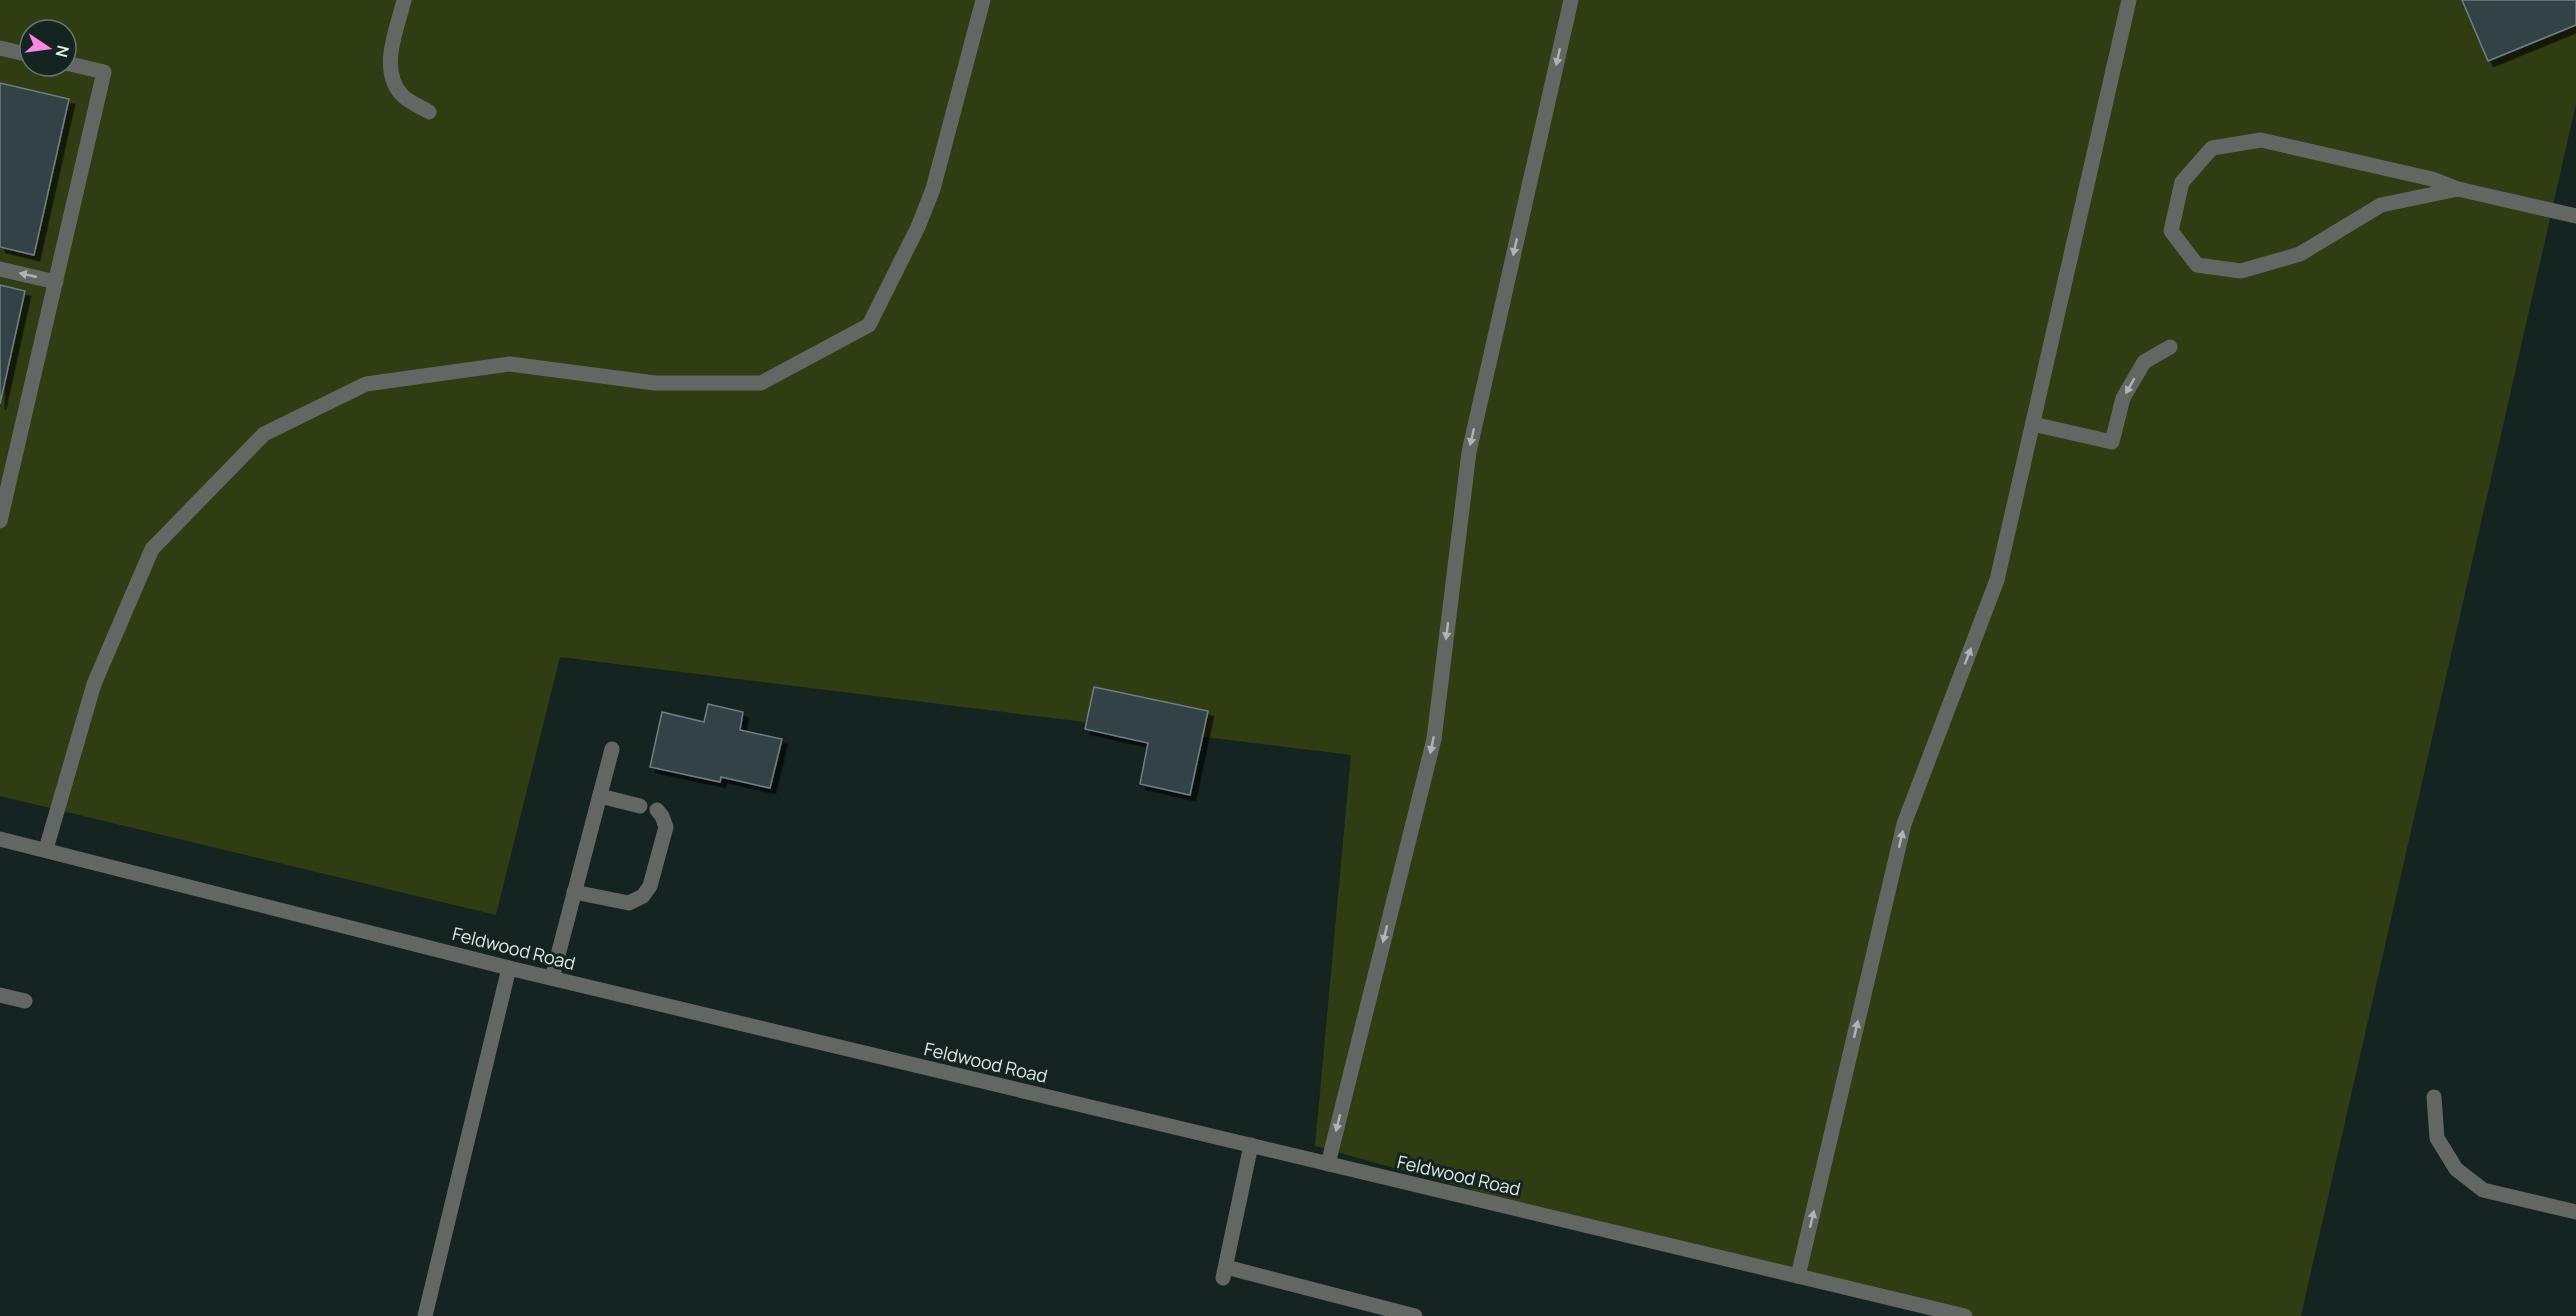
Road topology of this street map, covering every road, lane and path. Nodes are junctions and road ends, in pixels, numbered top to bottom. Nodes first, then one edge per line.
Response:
1 (404, 0) edge
2 (983, 0) edge
3 (1571, 0) edge
4 (2129, 0) edge
5 (0, 48) edge
6 (18, 52) edge
7 (78, 66) edge
8 (429, 112) dead end
9 (2458, 189) junction
10 (2576, 216) edge
11 (0, 269) edge
12 (56, 282) junction
13 (2170, 347) dead end
14 (2033, 424) junction
15 (0, 519) edge
16 (612, 748) dead end
17 (600, 796) junction
18 (640, 806) dead end
19 (657, 810) dead end
20 (0, 839) edge
21 (46, 849) junction
22 (574, 892) junction
23 (509, 968) junction
24 (552, 978) junction
25 (0, 995) edge
26 (25, 1001) dead end
27 (2434, 1097) dead end
28 (1251, 1145) junction
29 (1328, 1164) junction
30 (2576, 1212) edge
31 (1798, 1276) junction
32 (425, 1316) edge
33 (1415, 1316) edge
34 (1965, 1316) edge

1 - 8 street
2 - 21 street
3 -> 29 street
4 - 14 street
5 - 6 street
7 - 12 street
9 - 9 street
9 - 10 street
12 -> 11 street
12 - 15 street
13 -> 14 street
31 -> 14 street
16 - 17 street
17 - 18 street
17 - 22 street
19 - 22 street
20 - 21 street, Feldwood Road
21 - 23 street, Feldwood Road
22 - 24 street
23 - 24 street, Feldwood Road
23 - 32 street
24 - 28 street, Feldwood Road
25 - 26 street
27 - 30 street
28 - 29 street, Feldwood Road
28 - 33 street
29 - 31 street, Feldwood Road
31 - 34 street, Feldwood Road

